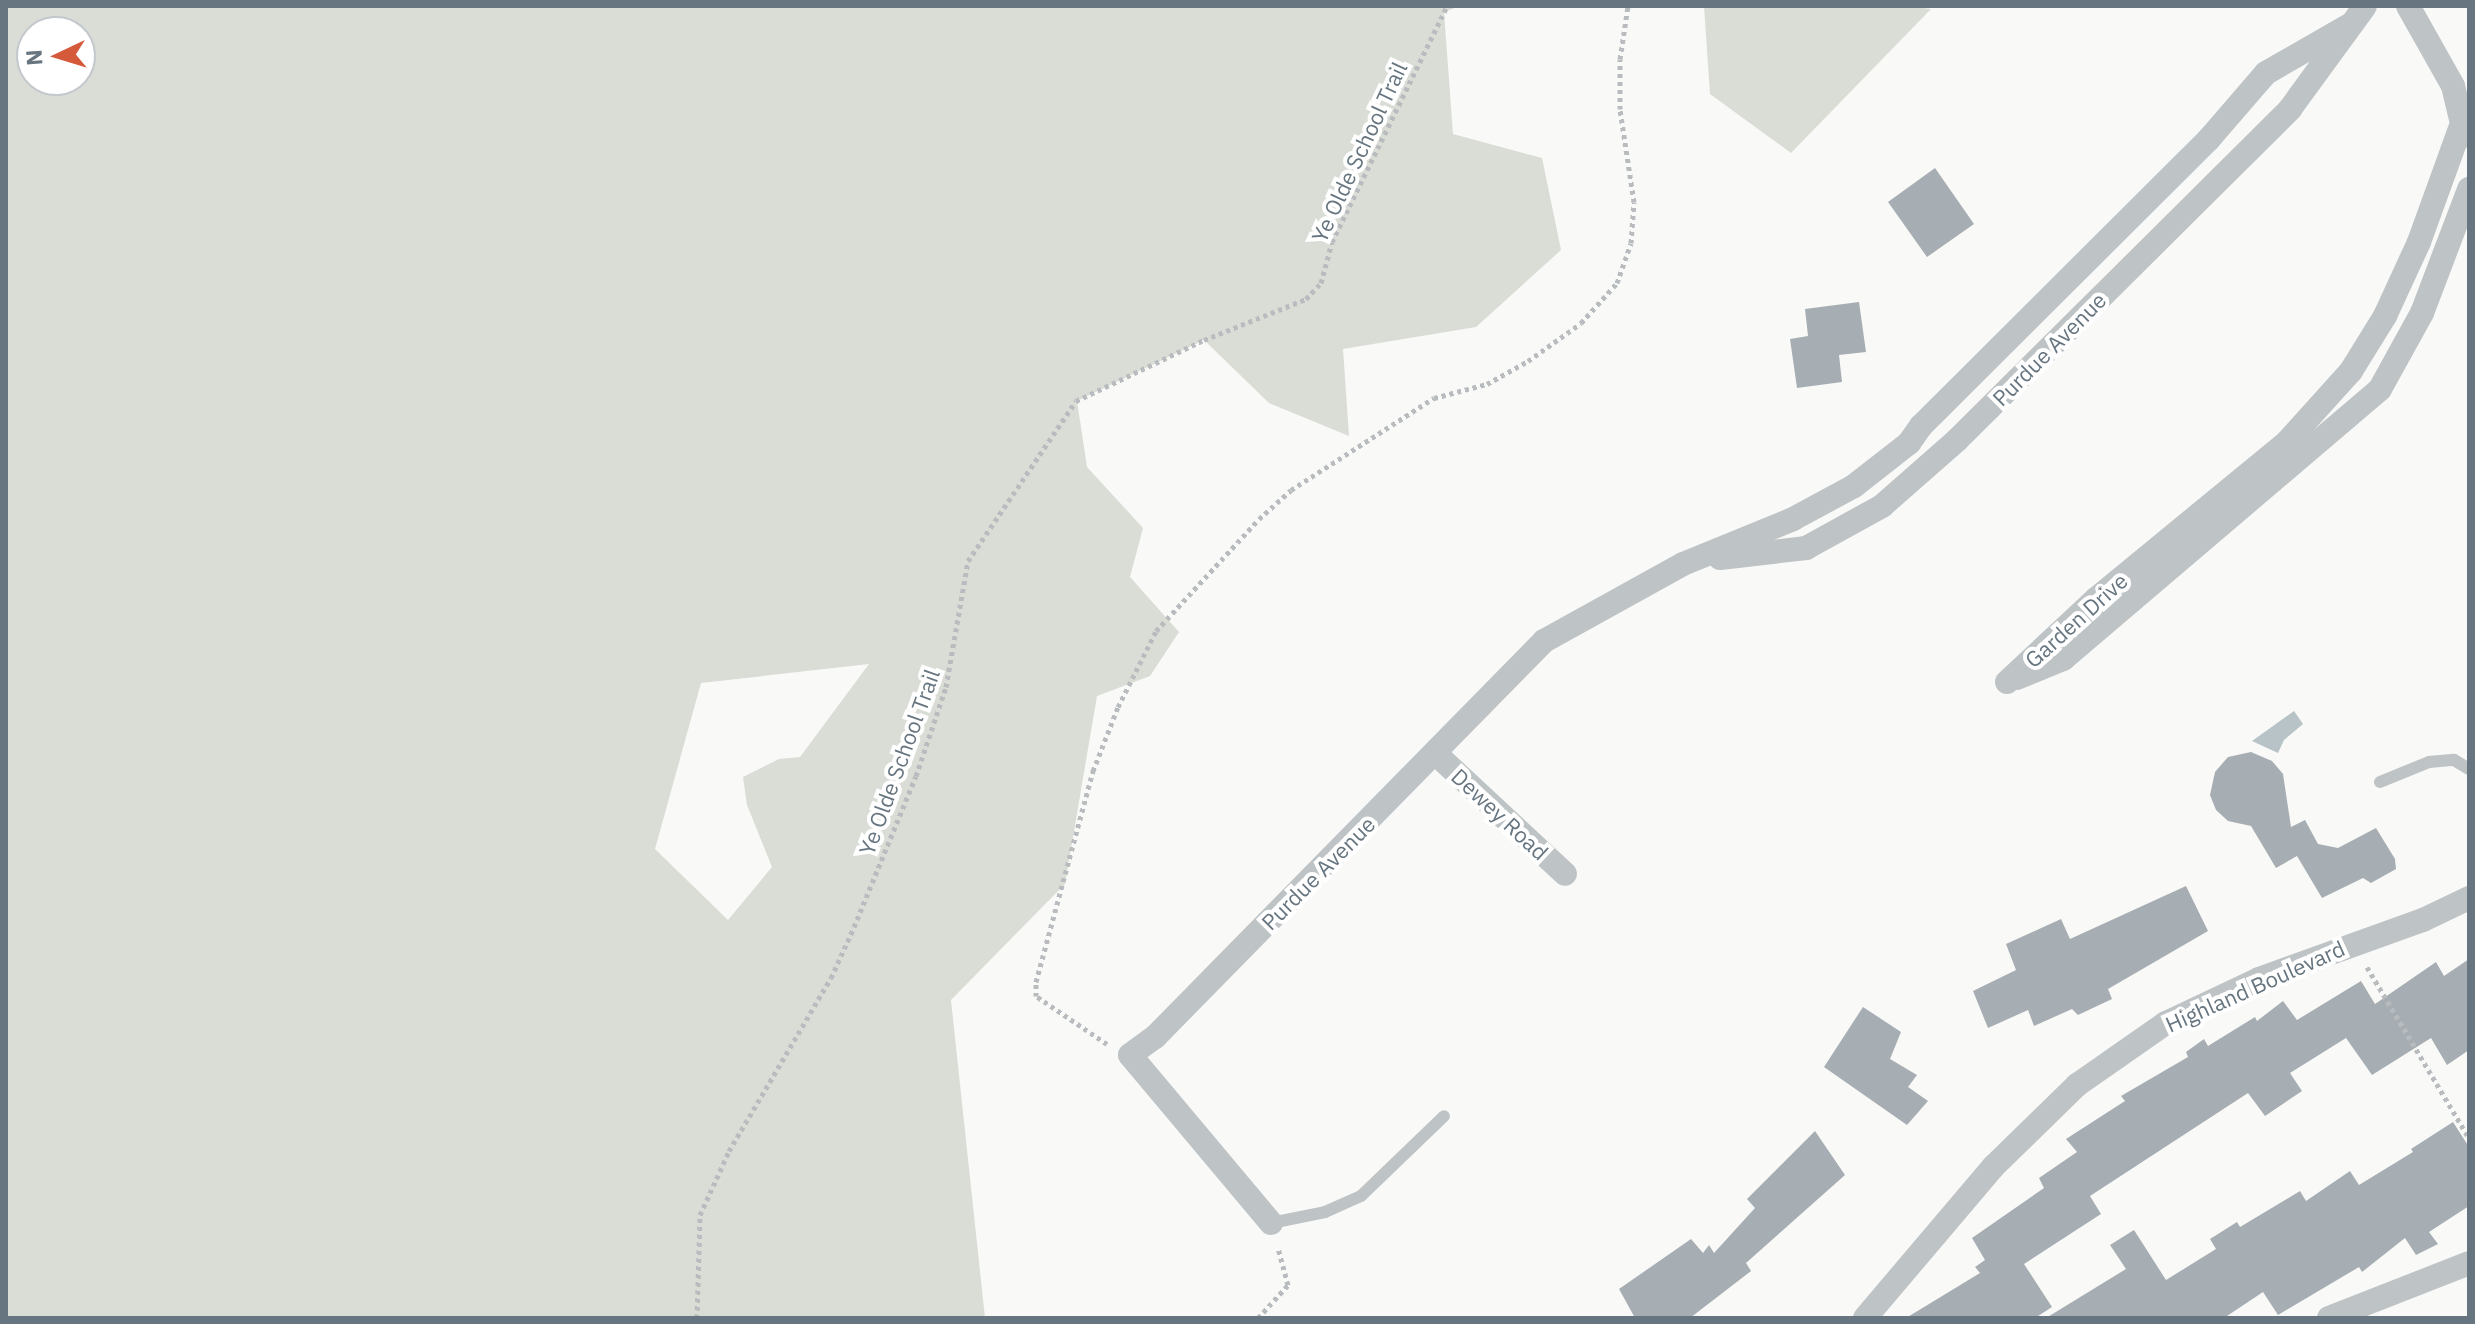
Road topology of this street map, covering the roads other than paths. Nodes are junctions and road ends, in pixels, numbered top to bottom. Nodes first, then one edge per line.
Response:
1 (2365, 6) edge
2 (2408, 6) edge
3 (2348, 26) junction
4 (2462, 123) junction
5 (2469, 150) edge
6 (2469, 189) edge
7 (1683, 564) junction
8 (1436, 754) junction
9 (2469, 769) edge
10 (2380, 782) dead end
11 (1565, 874) dead end
12 (2469, 898) edge
13 (1444, 1116) dead end
14 (1271, 1223) joint
15 (2469, 1263) edge
16 (1865, 1318) edge
17 (2329, 1318) edge

1 - 3 street, Purdue Avenue
2 - 4 street
3 - 7 street, Purdue Avenue
3 - 7 street, Purdue Avenue
4 - 5 street
4 - 6 street, Garden Drive
7 - 8 street, Purdue Avenue
8 - 11 street, Dewey Road
8 - 14 street, Purdue Avenue
9 - 10 lane
12 - 16 street, Highland Boulevard
13 - 14 lane
15 - 17 street

